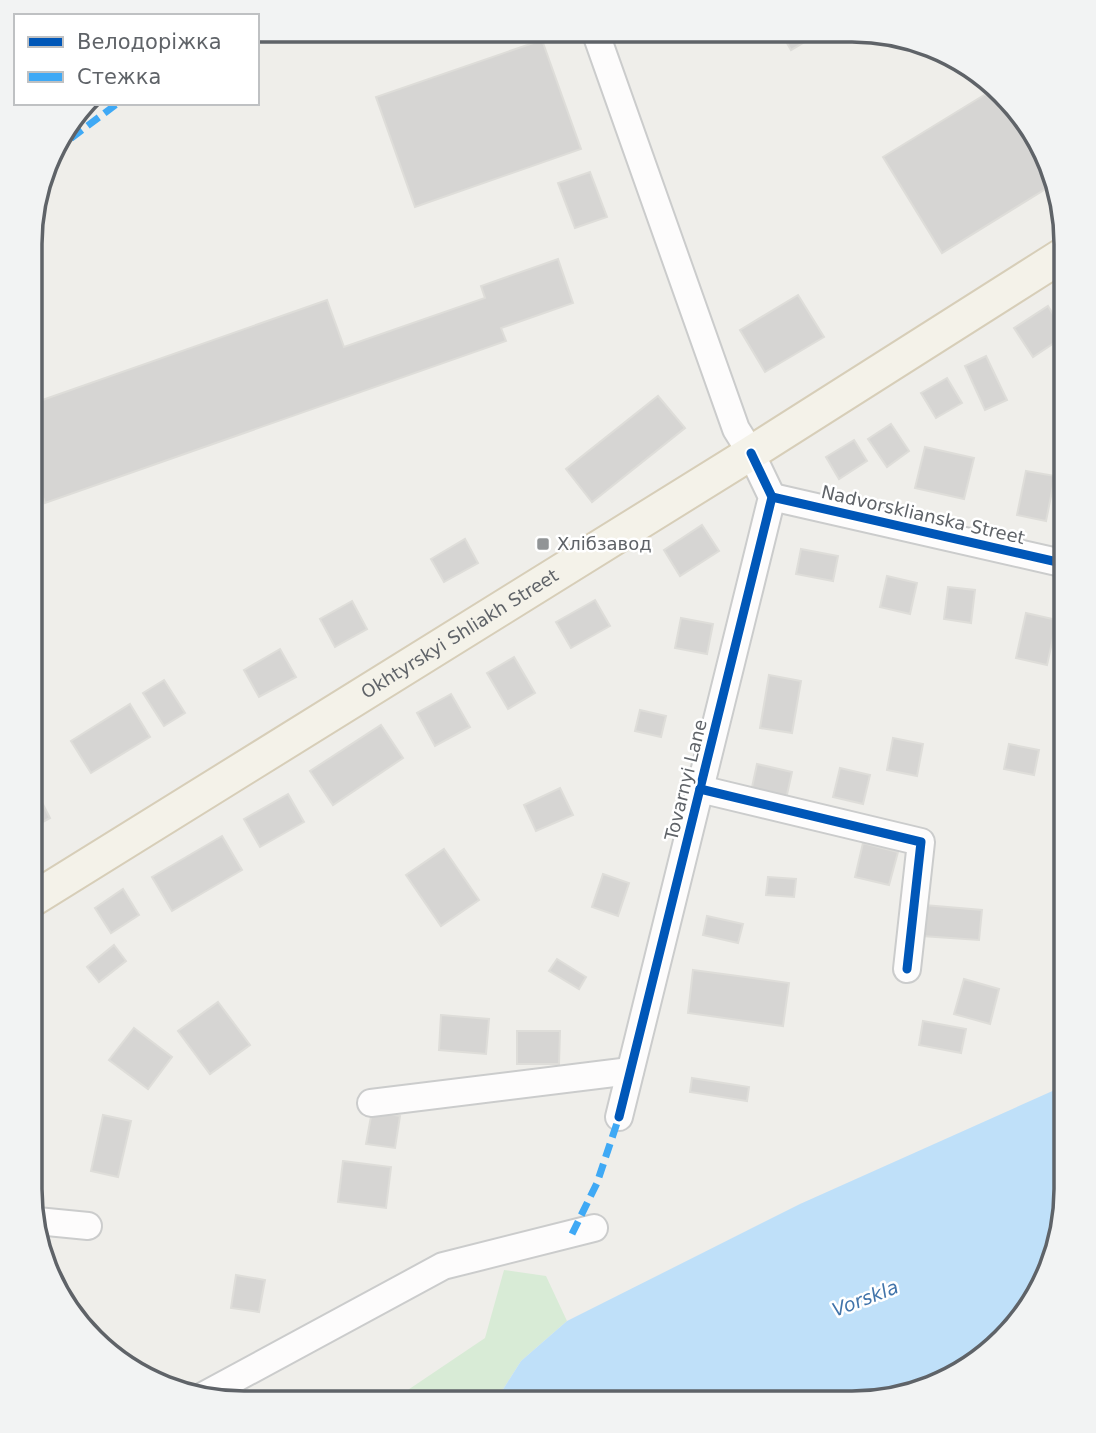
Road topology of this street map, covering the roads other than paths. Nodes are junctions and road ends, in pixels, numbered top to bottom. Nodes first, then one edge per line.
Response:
1 (599, 42) edge
2 (1054, 261) edge
3 (751, 453) junction
4 (772, 497) junction
5 (1054, 561) edge
6 (700, 789) junction
7 (42, 894) edge
8 (907, 969) dead end
9 (630, 1072) junction
10 (371, 1103) dead end
11 (619, 1117) dead end
12 (45, 1223) edge
13 (88, 1226) dead end
14 (594, 1228) dead end
15 (216, 1389) edge

1 - 3 street
2 - 3 main road, Okhtyrskyi Shliakh Street
3 - 4 street
3 - 7 main road, Okhtyrskyi Shliakh Street
4 - 5 street, Nadvorsklianska Street
4 - 6 street, Tovarnyi Lane
6 - 8 street
6 - 9 street, Tovarnyi Lane
9 - 10 street
9 - 11 street, Tovarnyi Lane
12 - 13 street
14 - 15 street

